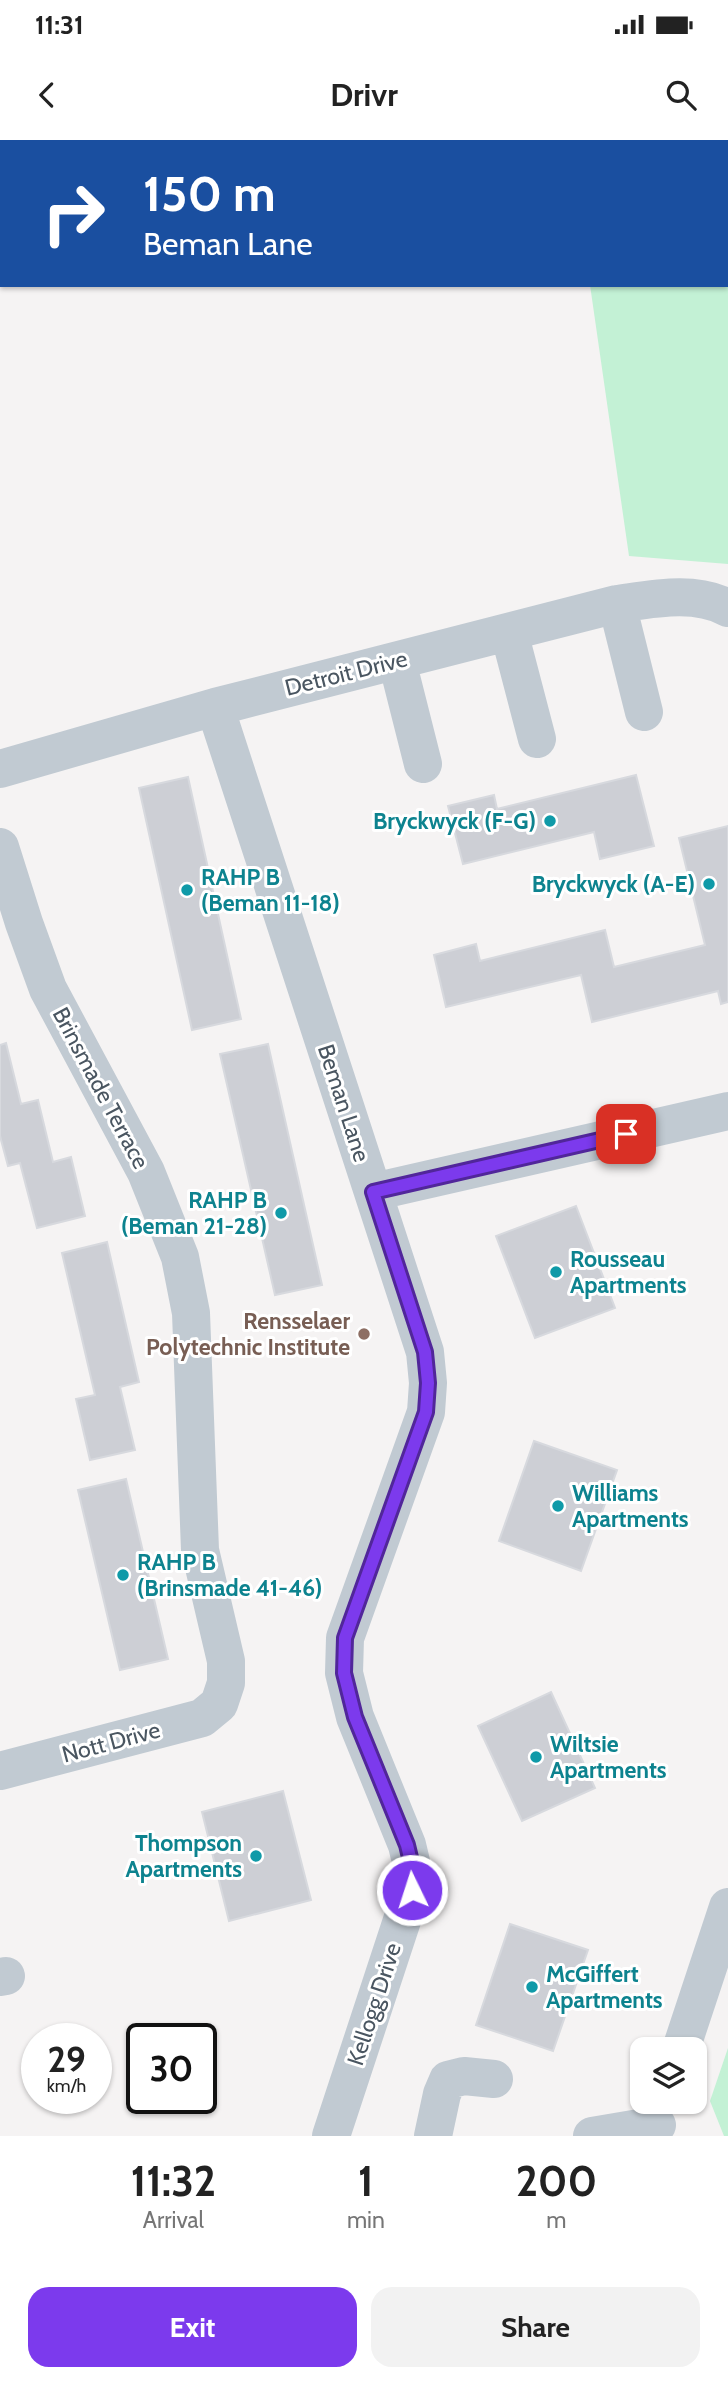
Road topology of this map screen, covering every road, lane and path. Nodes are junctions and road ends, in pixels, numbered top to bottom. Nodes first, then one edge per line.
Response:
1 (712, 603) edge
2 (618, 604) junction
3 (509, 632) junction
4 (397, 661) junction
5 (215, 707) junction
6 (644, 712) dead end
7 (537, 740) dead end
8 (423, 764) dead end
9 (0, 769) edge
10 (0, 847) edge
11 (728, 1111) edge
12 (373, 1192) junction
13 (219, 1704) joint
14 (0, 1771) edge
15 (728, 1907) edge
16 (685, 2037) edge
17 (494, 2079) dead end
18 (658, 2121) edge
19 (331, 2136) edge
20 (433, 2136) edge
21 (592, 2136) edge

1 - 2 street, Detroit Drive
2 - 3 street, Detroit Drive
2 - 6 street
3 - 4 street, Detroit Drive
3 - 7 street
4 - 5 street, Detroit Drive
4 - 8 street
5 - 9 street, Detroit Drive
5 - 12 street, Beman Lane
10 - 13 street, Brinsmade Terrace
11 - 12 street, Beman Lane
12 - 19 street, Kellogg Drive
13 - 14 street, Nott Drive
15 - 16 street
17 - 20 street
18 - 21 street

